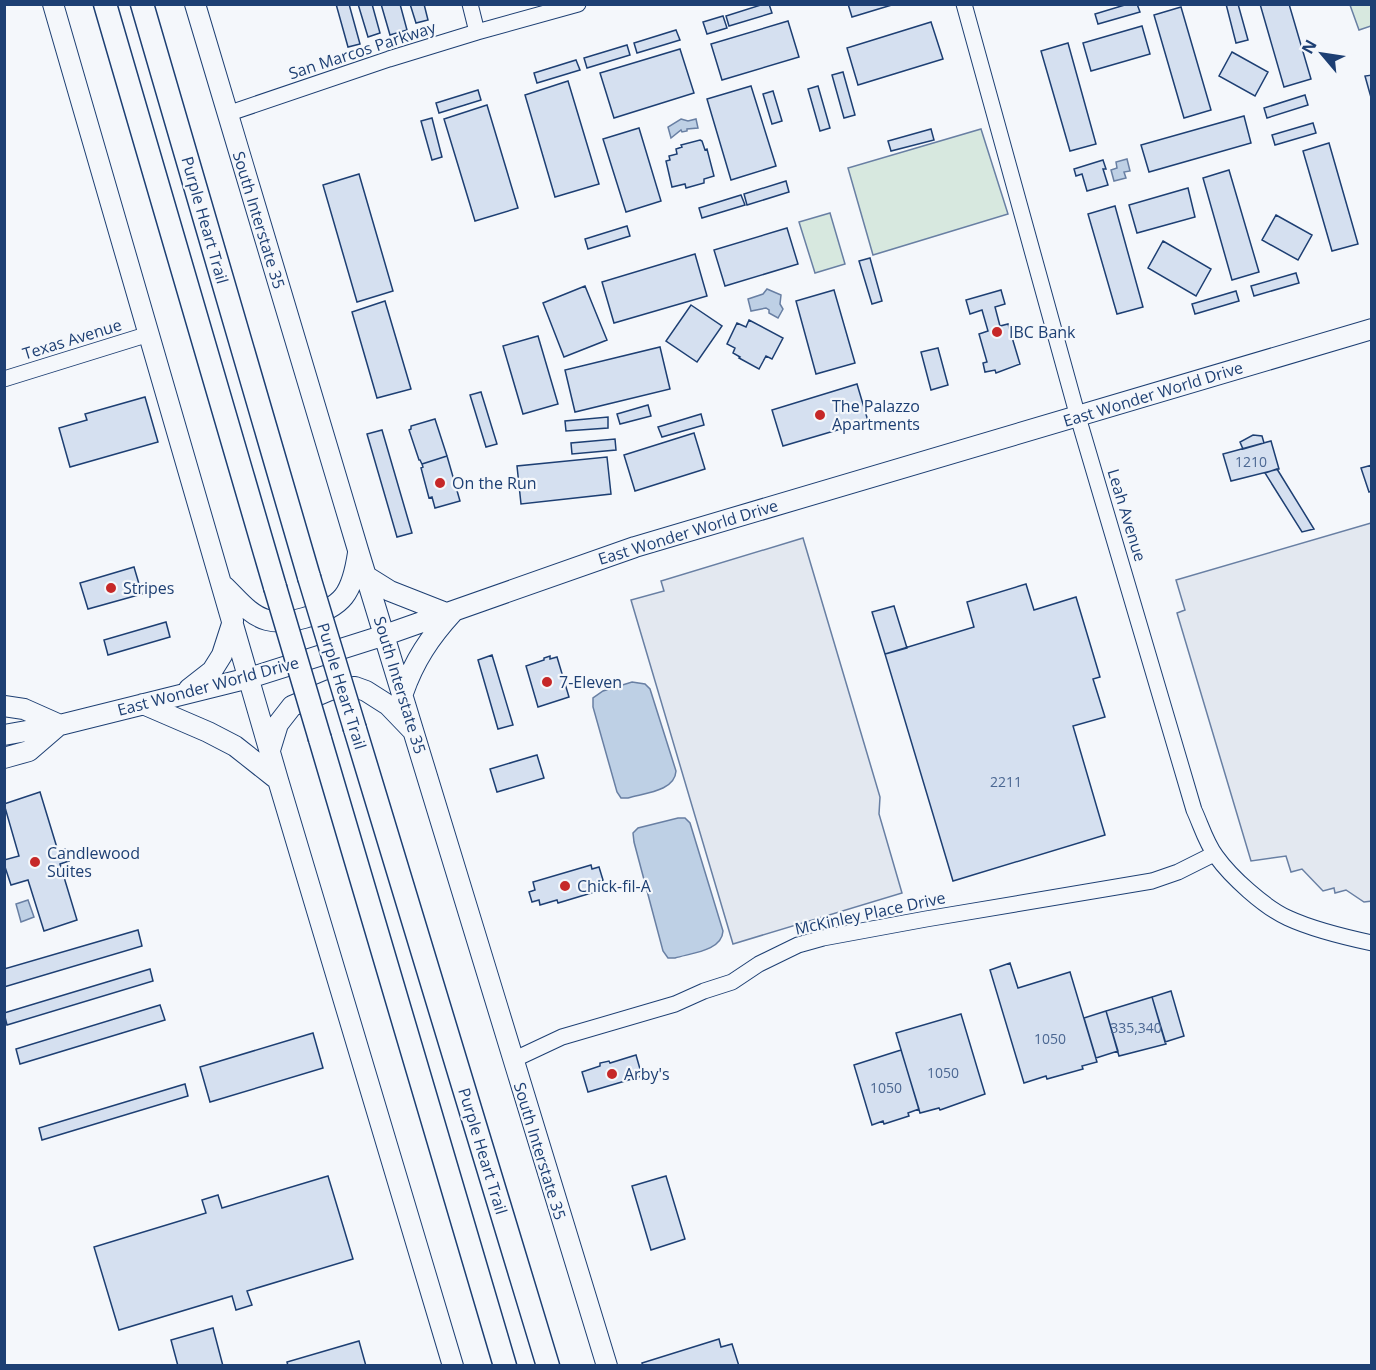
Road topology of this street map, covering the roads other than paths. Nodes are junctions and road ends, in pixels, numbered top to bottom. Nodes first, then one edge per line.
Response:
1 (53, 4) edge
2 (105, 4) edge
3 (142, 4) edge
4 (195, 4) edge
5 (470, 4) edge
6 (578, 4) edge
7 (964, 4) edge
8 (477, 32) junction
9 (227, 114) junction
10 (1371, 329) edge
11 (149, 334) junction
12 (4, 379) edge
13 (1078, 417) junction
14 (358, 550) junction
15 (366, 576) junction
16 (222, 584) junction
17 (451, 612) junction
18 (232, 621) junction
19 (385, 635) junction
20 (249, 678) junction
21 (184, 693) junction
22 (403, 693) junction
23 (143, 704) junction
24 (4, 706) edge
25 (60, 724) junction
26 (414, 732) junction
27 (4, 735) edge
28 (270, 750) junction
29 (4, 758) edge
30 (278, 780) junction
31 (1214, 854) junction
32 (1371, 943) edge
33 (513, 1060) junction
34 (453, 1365) edge
35 (505, 1365) edge
36 (548, 1365) edge
37 (607, 1365) edge

1 - 11 main road
2 - 35 highway, bridge
3 - 36 highway, Purple Heart Trail, bridge
4 - 9 main road, South Interstate 35
5 - 8 street
6 - 8 street, San Marcos Parkway
7 - 13 street, Leah Avenue
8 - 9 street, San Marcos Parkway
9 - 14 main road, South Interstate 35
10 - 13 main road, East Wonder World Drive
11 - 12 street, Texas Avenue
11 - 16 main road
13 - 17 main road, East Wonder World Drive
13 - 31 street, Leah Avenue
14 - 15 main road, South Interstate 35
14 - 16 main road
15 - 17 main road
15 - 19 main road, South Interstate 35
16 - 18 main road
17 - 19 main road, East Wonder World Drive
17 - 22 main road
18 - 20 main road
18 - 21 main road
19 - 20 main road, East Wonder World Drive
19 - 22 main road, South Interstate 35
20 - 21 main road, East Wonder World Drive
20 - 28 main road
21 - 23 main road, East Wonder World Drive
22 - 26 main road, South Interstate 35
23 - 25 main road, East Wonder World Drive
23 - 30 main road
24 - 25 main road
25 - 27 main road, East Wonder World Drive
25 - 29 main road
26 - 28 main road
26 - 33 main road, South Interstate 35
28 - 30 main road
30 - 34 main road
31 - 32 street, Leah Avenue
31 - 33 street, McKinley Place Drive
33 - 37 main road, South Interstate 35

